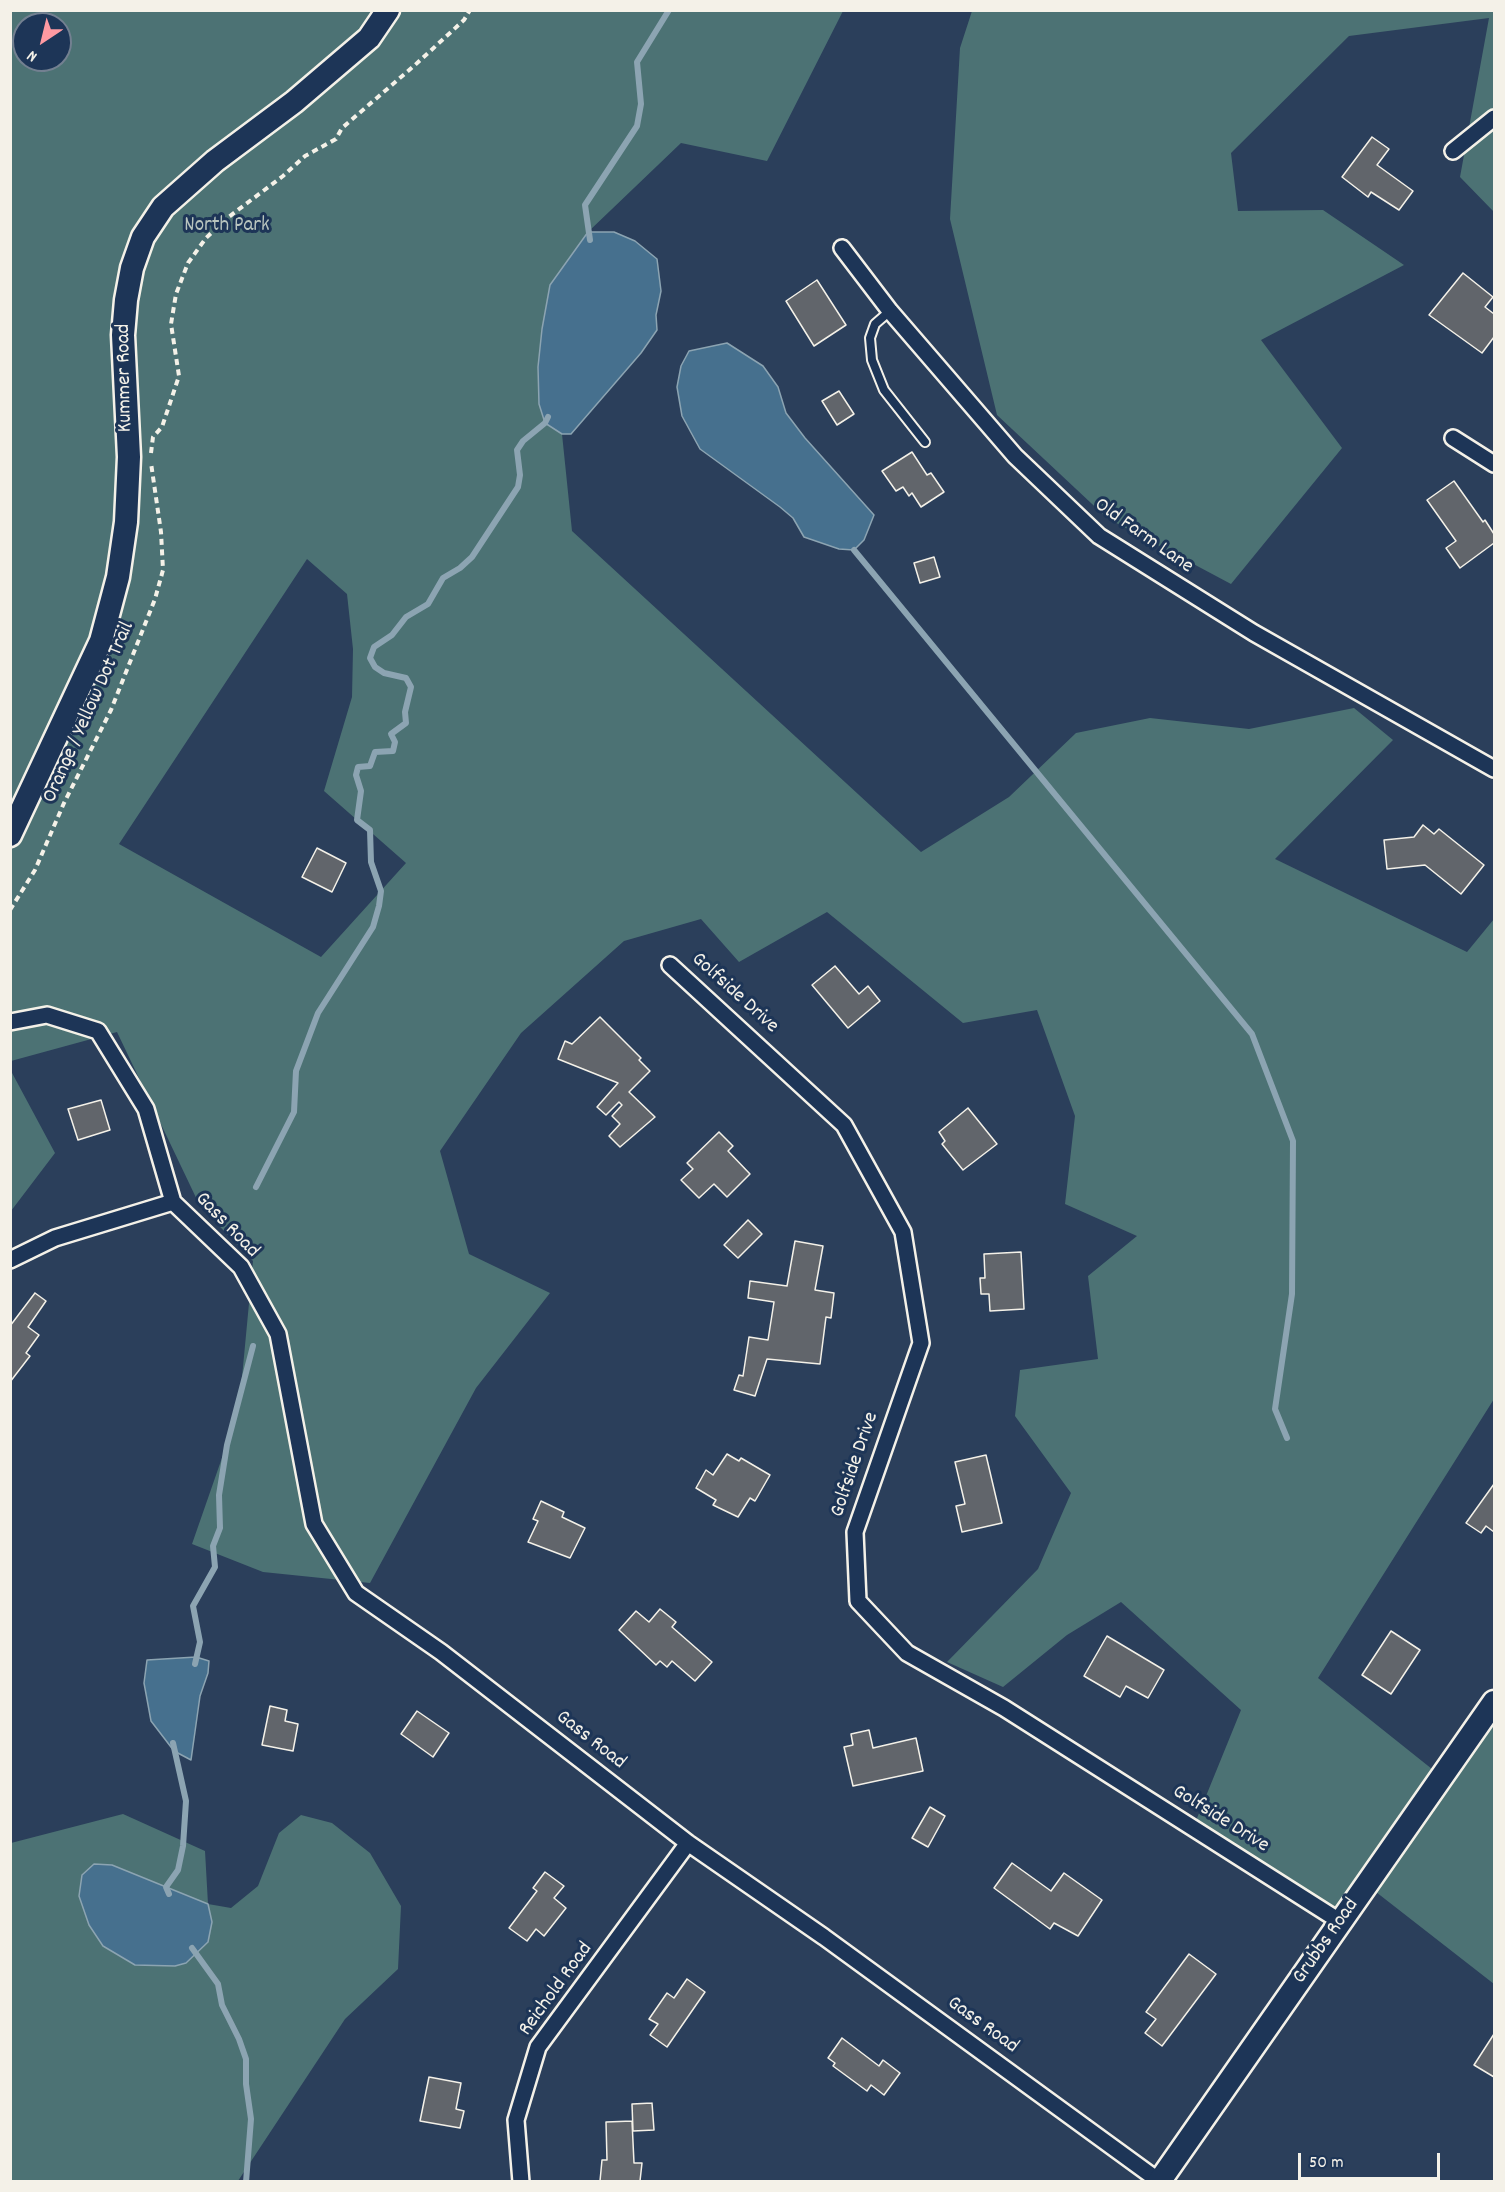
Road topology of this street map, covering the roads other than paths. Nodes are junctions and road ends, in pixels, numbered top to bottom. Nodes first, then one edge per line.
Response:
1 (388, 10) edge
2 (1494, 118) edge
3 (1453, 151) dead end
4 (842, 248) dead end
5 (890, 311) junction
6 (1453, 438) dead end
7 (925, 442) dead end
8 (1494, 464) edge
9 (1494, 769) edge
10 (10, 835) edge
11 (670, 965) dead end
12 (10, 1022) edge
13 (173, 1202) junction
14 (10, 1260) edge
15 (1494, 1702) edge
16 (688, 1843) junction
17 (1341, 1922) junction
18 (521, 2181) edge
19 (1159, 2181) edge

1 - 10 street, Kummer Road
2 - 3 street
4 - 5 street, Old Farm Lane
5 - 7 lane
5 - 9 street, Old Farm Lane
6 - 8 street
11 - 17 street, Golfside Drive
12 - 13 street, Gass Road
13 - 14 street, Gass Road
13 - 16 street, Gass Road
15 - 17 street, Grubbs Road
16 - 18 street, Reichold Road
16 - 19 street, Gass Road
17 - 19 street, Grubbs Road

